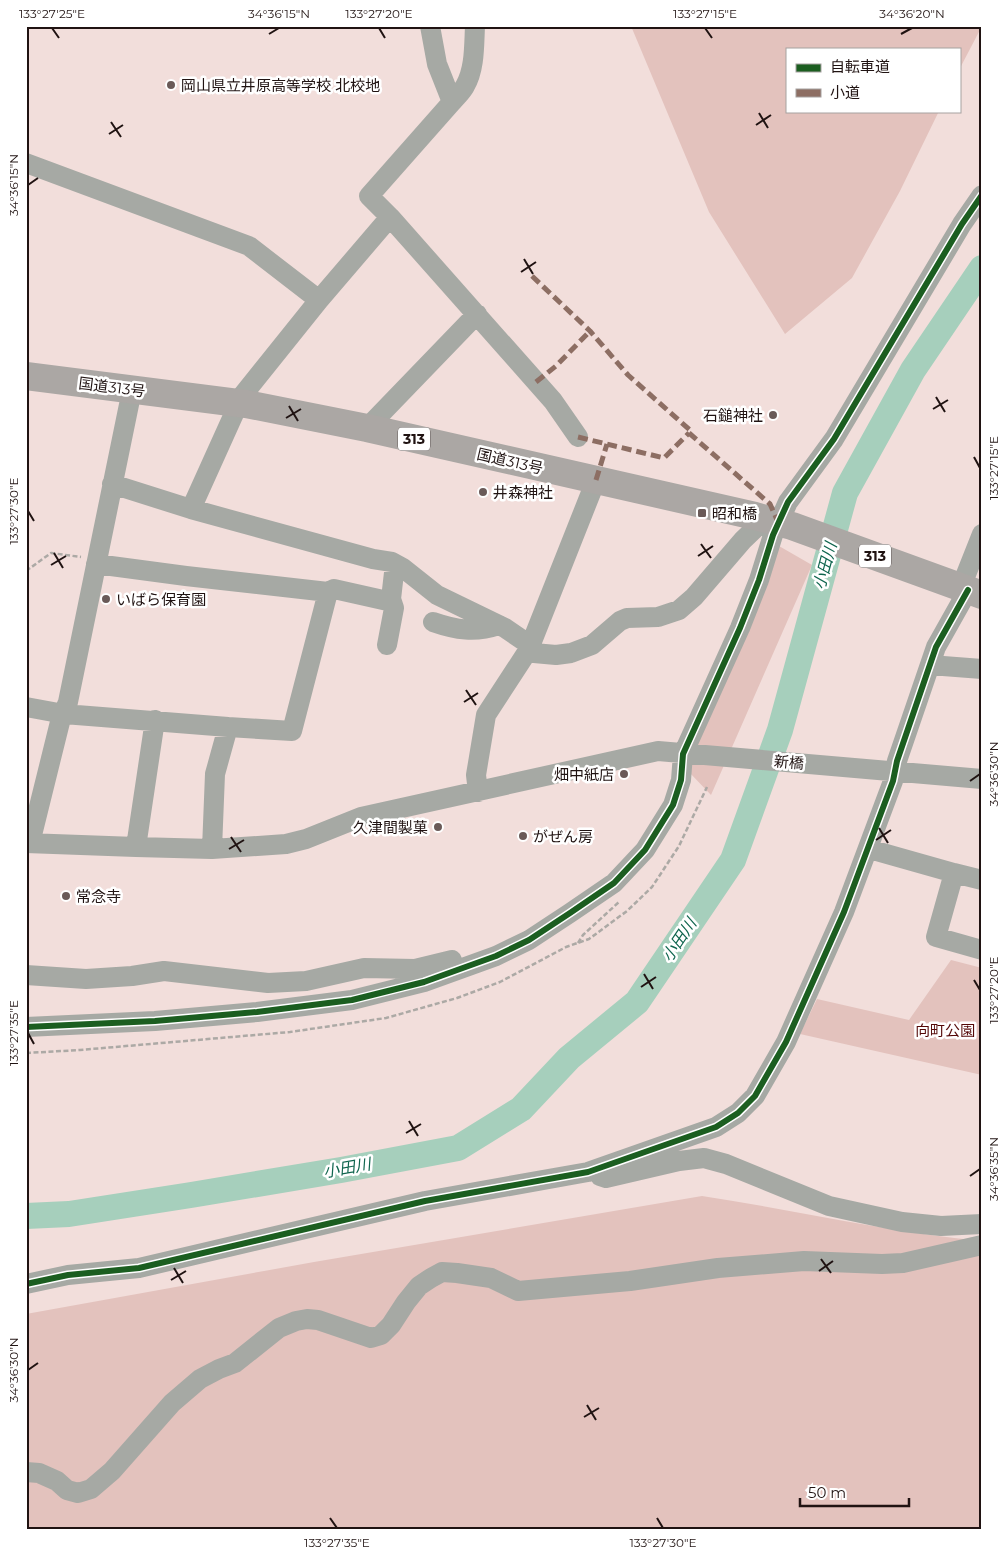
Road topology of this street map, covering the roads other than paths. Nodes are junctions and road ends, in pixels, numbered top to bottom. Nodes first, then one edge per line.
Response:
1 (430, 26) edge
2 (475, 26) edge
3 (452, 102) junction
4 (26, 163) edge
5 (982, 195) edge
6 (390, 218) junction
7 (319, 300) junction
8 (477, 314) junction
9 (26, 376) edge
10 (132, 390) junction
11 (238, 403) junction
12 (367, 428) junction
13 (578, 437) dead end
14 (596, 480) junction
15 (112, 484) junction
16 (190, 509) junction
17 (780, 523) junction
18 (982, 534) edge
19 (90, 561) junction
20 (395, 564) junction
21 (966, 589) edge
22 (328, 592) junction
23 (392, 602) junction
24 (433, 622) dead end
25 (498, 625) junction
26 (387, 645) dead end
27 (529, 649) junction
28 (930, 665) junction
29 (982, 669) edge
30 (26, 707) edge
31 (64, 714) junction
32 (155, 720) junction
33 (228, 727) junction
34 (688, 754) junction
35 (890, 771) junction
36 (982, 779) edge
37 (478, 792) junction
38 (28, 843) edge
39 (136, 848) junction
40 (212, 848) junction
41 (868, 850) junction
42 (954, 873) junction
43 (982, 880) edge
44 (982, 950) edge
45 (496, 956) junction
46 (26, 975) edge
47 (26, 1027) edge
48 (588, 1172) junction
49 (982, 1224) edge
50 (982, 1245) edge
51 (26, 1284) edge
52 (26, 1472) edge

1 - 3 street
2 - 3 street
3 - 6 street
4 - 7 street
5 - 17 street
6 - 7 street
6 - 8 street
7 - 11 street
8 - 12 street
8 - 13 street
9 - 10 highway, 国道313号 / 313
10 - 11 highway, 国道313号 / 313
10 - 15 street
11 - 12 highway, 国道313号 / 313
11 - 16 street
12 - 14 highway, 国道313号 / 313
14 - 17 highway, 国道313号 / 313
14 - 27 street
15 - 16 street
15 - 19 street
16 - 20 street
17 - 21 highway, 国道313号 / 313
17 - 27 street
17 - 34 street
18 - 21 street
19 - 22 street
19 - 31 street
20 - 23 street
20 - 25 street
21 - 28 street
22 - 23 street
22 - 33 street
23 - 26 street
24 - 25 street
25 - 27 street
27 - 37 street
28 - 29 street
28 - 35 street
30 - 31 street
31 - 32 street
31 - 38 street
32 - 33 street
32 - 39 street
33 - 40 street
34 - 35 street, 新橋
34 - 37 street, 新橋
34 - 45 street
35 - 36 street, 新橋
35 - 41 street
37 - 40 street, 新橋
38 - 39 street, 新橋
39 - 40 street, 新橋
41 - 42 street
41 - 48 street
42 - 43 street
42 - 44 street
45 - 46 street
45 - 47 street
48 - 49 street
48 - 51 street
50 - 52 street

